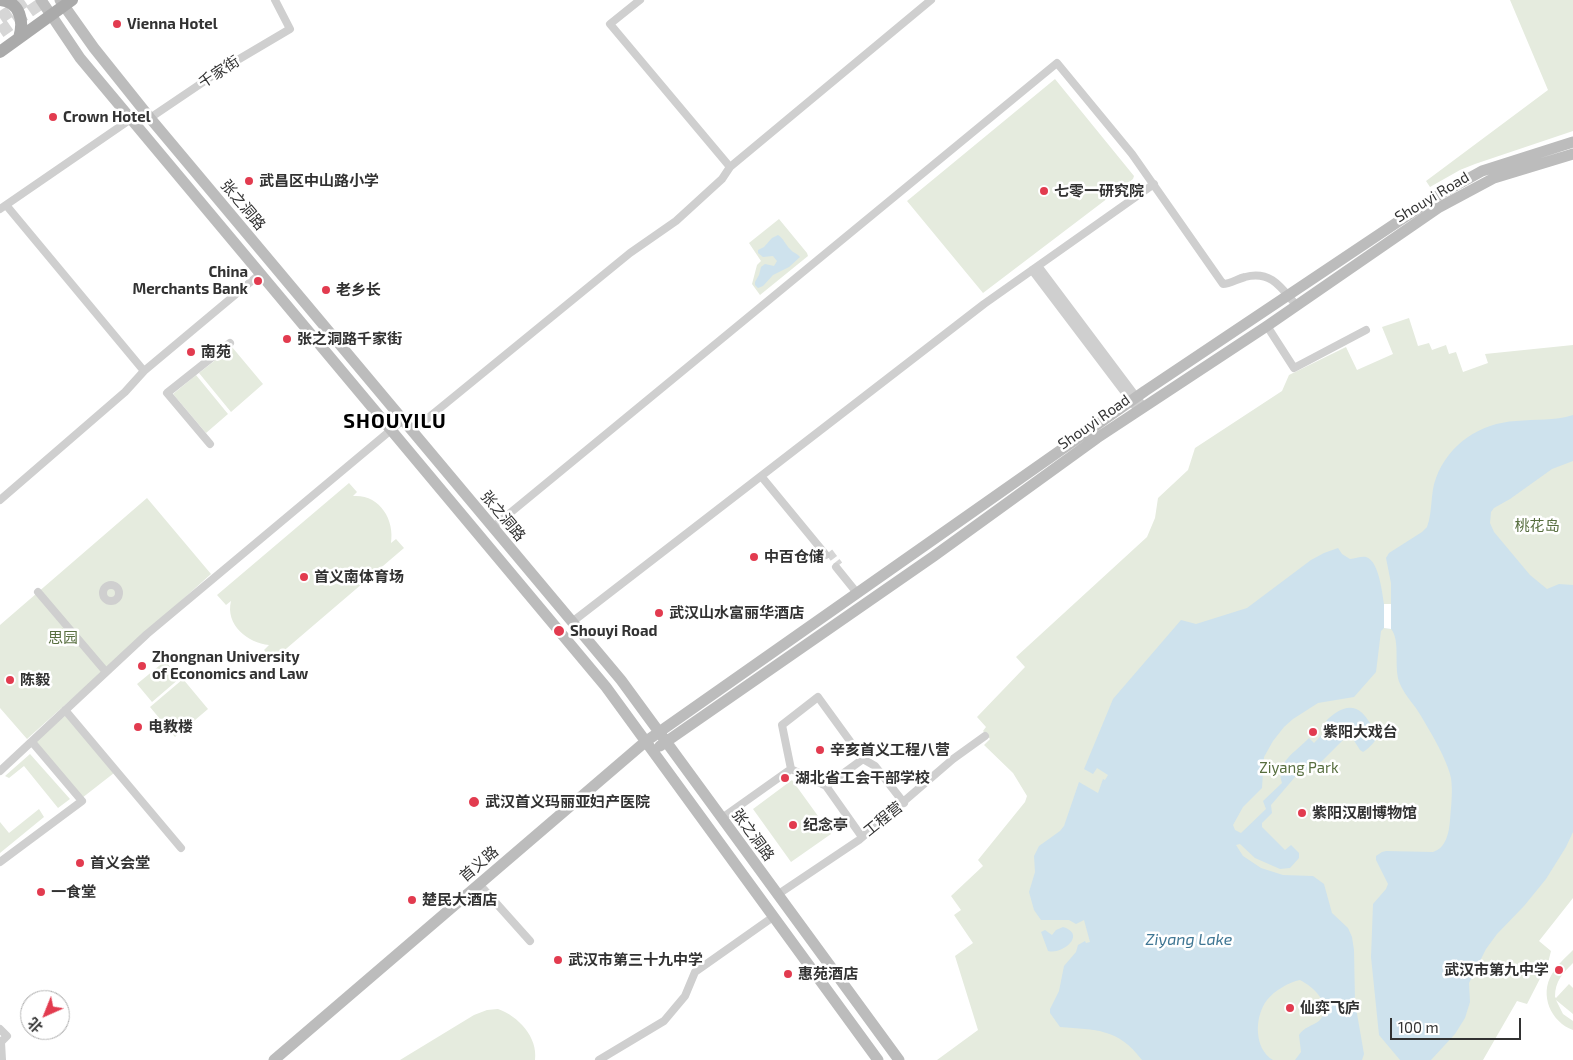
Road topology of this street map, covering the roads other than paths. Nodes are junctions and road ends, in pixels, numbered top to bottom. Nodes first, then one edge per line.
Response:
1 (0, 0) edge
2 (41, 0) edge
3 (276, 0) edge
4 (640, 0) edge
5 (931, 0) edge
6 (65, 2) edge
7 (50, 16) junction
8 (19, 38) junction
9 (0, 52) edge
10 (150, 118) junction
11 (131, 119) junction
12 (1573, 142) edge
13 (1573, 154) edge
14 (730, 167) junction
15 (1154, 184) junction
16 (3, 207) edge
17 (1035, 268) junction
18 (260, 274) junction
19 (1288, 295) junction
20 (1296, 305) junction
21 (1267, 326) junction
22 (1366, 330) dead end
23 (230, 343) dead end
24 (144, 371) junction
25 (1137, 403) junction
26 (403, 420) junction
27 (391, 430) junction
28 (412, 431) junction
29 (210, 444) dead end
30 (762, 475) junction
31 (0, 500) edge
32 (493, 527) junction
33 (827, 554) tunnel mouth
34 (837, 566) tunnel mouth
35 (38, 592) dead end
36 (859, 592) junction
37 (572, 622) junction
38 (106, 672) junction
39 (65, 710) junction
40 (659, 732) junction
41 (985, 736) dead end
42 (32, 742) junction
43 (666, 742) junction
44 (649, 747) junction
45 (863, 759) junction
46 (790, 769) junction
47 (0, 770) edge
48 (826, 786) junction
49 (904, 803) junction
50 (722, 818) junction
51 (862, 837) junction
52 (180, 848) dead end
53 (0, 862) edge
54 (479, 884) junction
55 (776, 894) junction
56 (774, 917) junction
57 (530, 941) dead end
58 (0, 1029) edge
59 (2, 1060) edge
60 (274, 1060) edge
61 (599, 1060) edge
62 (878, 1060) edge
63 (899, 1060) edge

1 - 8 main road
2 - 7 main road, 张之洞路
3 - 10 street, 千家街
4 - 14 street
5 - 14 street
6 - 7 main road
6 - 10 main road, 张之洞路
7 - 8 main road
7 - 11 main road, 张之洞路
8 - 9 main road
10 - 26 main road, 张之洞路
11 - 16 street
11 - 18 main road, 张之洞路
12 - 19 main road, Shouyi Road
13 - 20 main road, Shouyi Road
14 - 28 street
15 - 17 street
15 - 19 street
15 - 32 street
16 - 24 street
17 - 25 street
17 - 30 street
18 - 24 street
18 - 27 main road, 张之洞路
19 - 20 street
19 - 25 main road, Shouyi Road
20 - 21 main road, Shouyi Road
21 - 22 street
21 - 25 main road, Shouyi Road
23 - 29 street
24 - 31 street
25 - 36 main road, Shouyi Road
25 - 43 main road, Shouyi Road
26 - 27 street
26 - 28 main road, 张之洞路
27 - 38 street
27 - 44 main road, 张之洞路
28 - 32 main road, 张之洞路
30 - 33 street
30 - 37 street
32 - 37 main road, 张之洞路
34 - 36 street
35 - 38 street
36 - 40 main road, Shouyi Road
37 - 40 main road, 张之洞路
38 - 39 street
39 - 42 street
39 - 52 street
40 - 43 main road, 张之洞路
40 - 44 main road, 首义路
41 - 49 street, 工程营
42 - 47 street
42 - 53 street
43 - 44 main road, Shouyi Road
43 - 50 main road, 张之洞路
44 - 54 main road, 首义路
44 - 56 main road, 张之洞路
45 - 46 street
45 - 48 street
45 - 49 street
46 - 48 street
46 - 50 street
48 - 51 street
49 - 51 street, 工程营
50 - 55 main road, 张之洞路
51 - 55 street, 工程营
54 - 57 street
54 - 60 main road, 首义路
55 - 63 main road, 张之洞路
56 - 61 street
56 - 62 main road, 张之洞路
58 - 59 street

